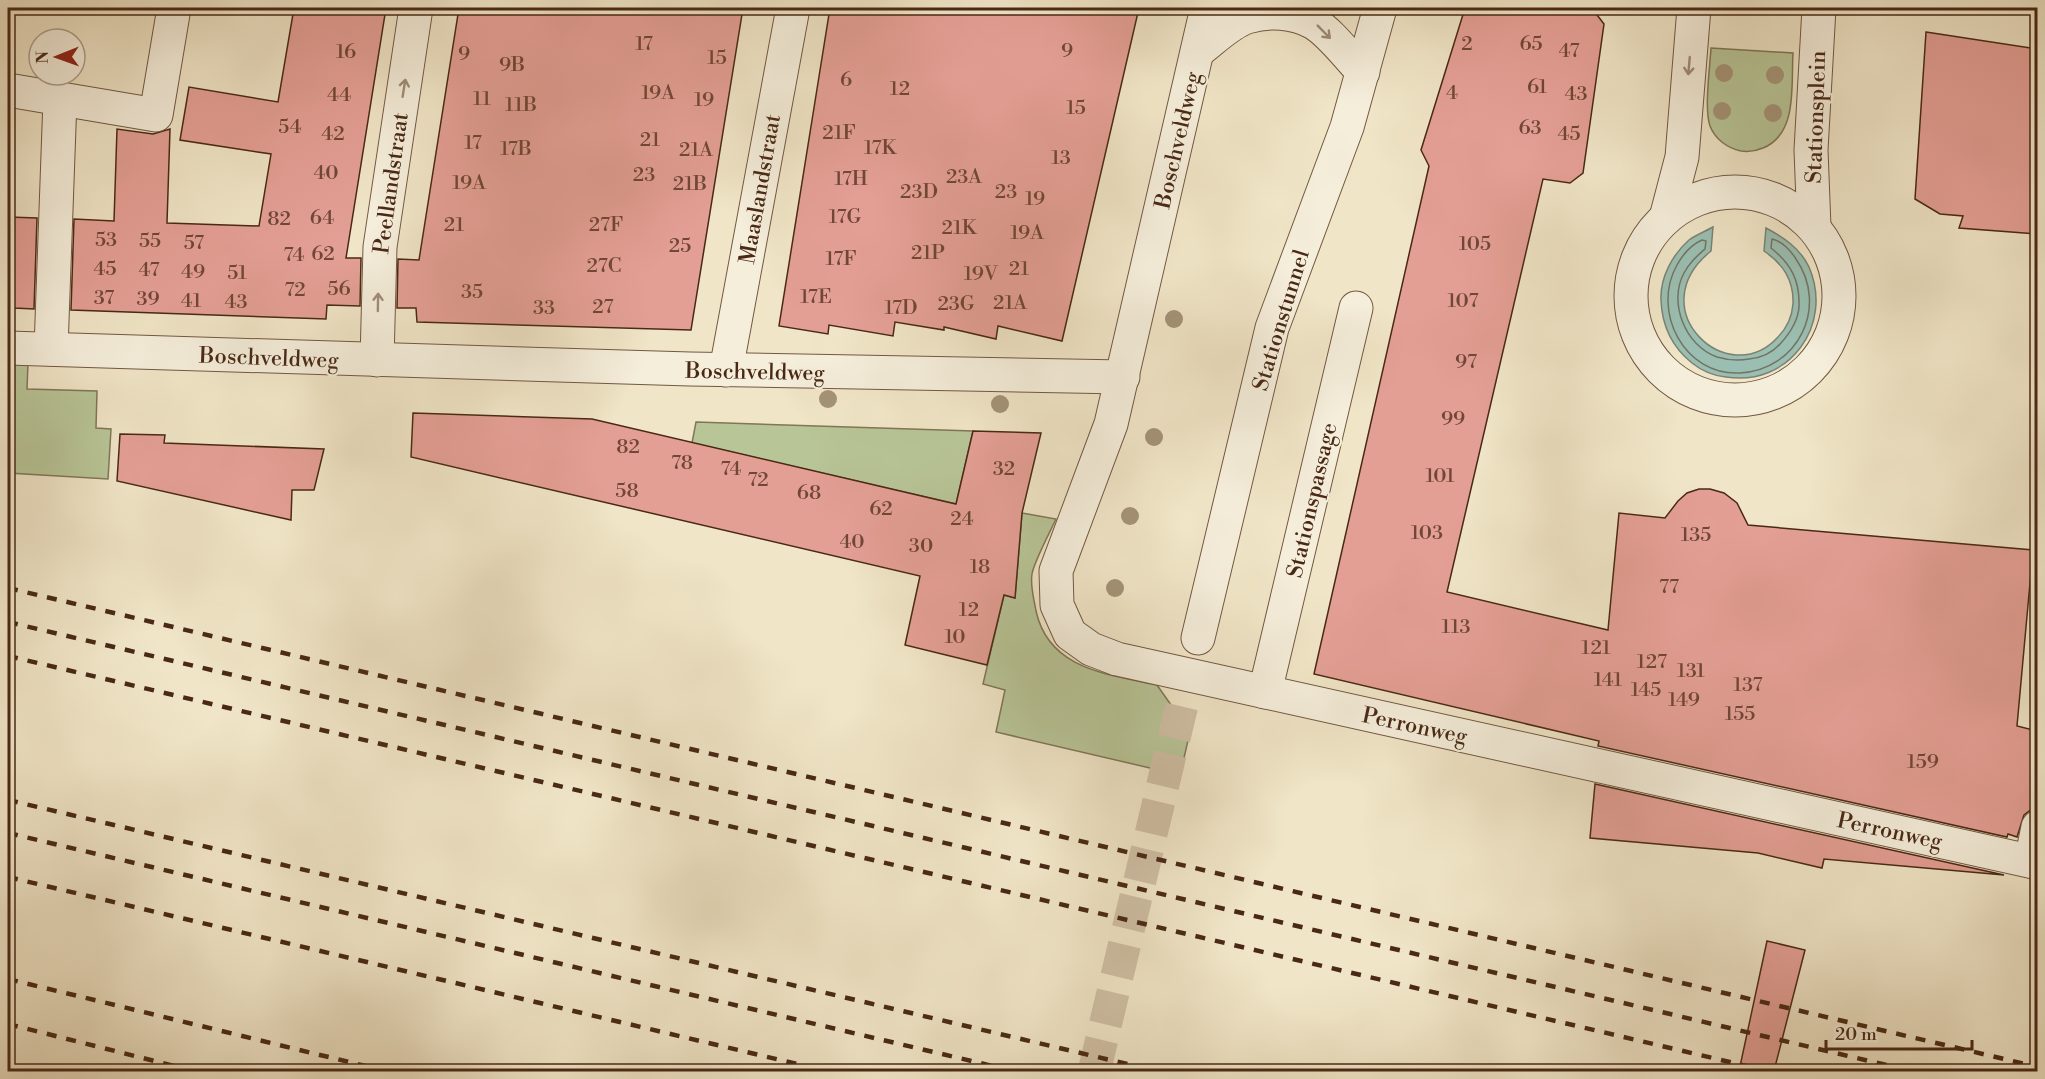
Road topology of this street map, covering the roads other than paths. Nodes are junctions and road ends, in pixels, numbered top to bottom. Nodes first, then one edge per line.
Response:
1 (174, 8) edge
2 (416, 8) edge
3 (793, 8) edge
4 (1207, 8) edge
5 (1380, 8) edge
6 (1694, 8) edge
7 (1819, 8) edge
8 (1198, 51) junction
9 (1363, 72) junction
10 (8, 90) edge
11 (60, 99) junction
12 (1666, 218) junction
13 (1814, 227) junction
14 (1356, 308) dead end
15 (8, 348) edge
16 (51, 349) junction
17 (377, 360) junction
18 (726, 370) junction
19 (1123, 377) junction
20 (1198, 638) tunnel mouth
21 (1265, 692) junction
22 (2037, 827) edge
23 (2034, 862) edge

1 - 11 street
17 -> 2 street, Peellandstraat
3 - 18 street, Maaslandstraat
4 - 8 street, Boschveldweg
5 - 9 street, Stationstunnel
6 -> 12 street, Stationsplein
7 - 13 street, Stationsplein
8 -> 9 street
8 - 19 street, Boschveldweg
9 - 20 street, Stationstunnel
10 - 11 street
11 - 16 street
12 - 13 street, Stationsplein
12 - 13 street, Stationsplein
14 - 21 street, Stationspassage
15 - 16 street, Boschveldweg
16 - 17 street, Boschveldweg
17 - 18 street, Boschveldweg
18 - 19 street, Boschveldweg
19 - 21 street, Perronweg
21 - 23 street, Perronweg
22 - 23 street

